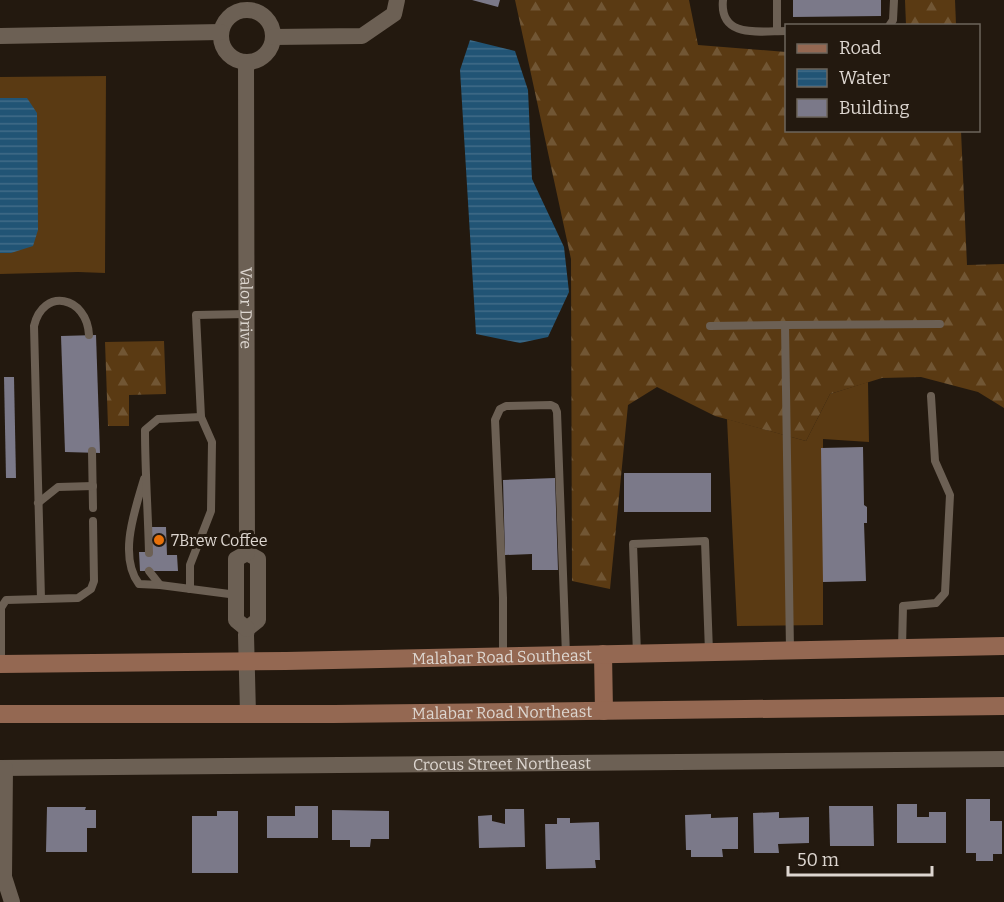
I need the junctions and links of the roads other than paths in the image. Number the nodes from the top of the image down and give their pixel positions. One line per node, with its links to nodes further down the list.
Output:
1 (397, 0): 9 (street)
2 (723, 0): 6 (lane)
3 (777, 0): 6 (lane)
4 (894, 0): 5 (lane)
5 (890, 24)
6 (782, 31)
7 (221, 32): 8 (street); 9 (street); 10 (street)
8 (0, 36)
9 (273, 37): 10 (street)
10 (246, 62): 11 (street, Valor Drive)
11 (246, 314): 17 (lane); 25 (street, Valor Drive)
12 (940, 324): 13 (lane)
13 (785, 325): 14 (lane); 35 (lane)
14 (710, 326)
15 (89, 335): 21 (lane)
16 (931, 396): 34 (lane)
17 (201, 417): 19 (lane); 28 (lane)
18 (92, 451): 20 (lane)
19 (145, 479): 24 (lane); 27 (lane)
20 (93, 486): 21 (lane); 22 (lane)
21 (38, 503): 30 (lane)
22 (93, 508)
23 (93, 521): 30 (lane)
24 (149, 553)
25 (247, 553): 29 (street, Valor Drive); 32 (street, Valor Drive)
26 (149, 571): 27 (lane)
27 (160, 585): 28 (lane)
28 (190, 589): 29 (lane)
29 (237, 595): 32 (street, Valor Drive)
30 (41, 599): 31 (lane)
31 (1, 607): 42 (lane)
32 (247, 629): 41 (street, Valor Drive)
33 (1004, 646): 34 (main road, Malabar Road Southeast)
34 (902, 648): 35 (main road, Malabar Road Southeast)
35 (790, 650): 36 (main road, Malabar Road Southeast)
36 (709, 652): 38 (main road, Malabar Road Southeast); 38 (lane)
37 (603, 654): 38 (main road, Malabar Road Southeast); 39 (main road, Malabar Road Southeast); 44 (main road)
38 (637, 654)
39 (566, 655): 40 (main road, Malabar Road Southeast); 40 (lane)
40 (503, 656): 41 (main road, Malabar Road Southeast)
41 (247, 661): 42 (main road, Malabar Road Southeast); 46 (street, Valor Drive)
42 (1, 664)
43 (1004, 706): 44 (main road, Malabar Road Northeast)
44 (604, 711): 46 (main road, Malabar Road Northeast)
45 (0, 714): 46 (main road, Malabar Road Northeast)
46 (248, 714)
47 (1004, 759): 48 (street, Crocus Street Northeast)
48 (3, 768): 49 (street)
49 (12, 902)

